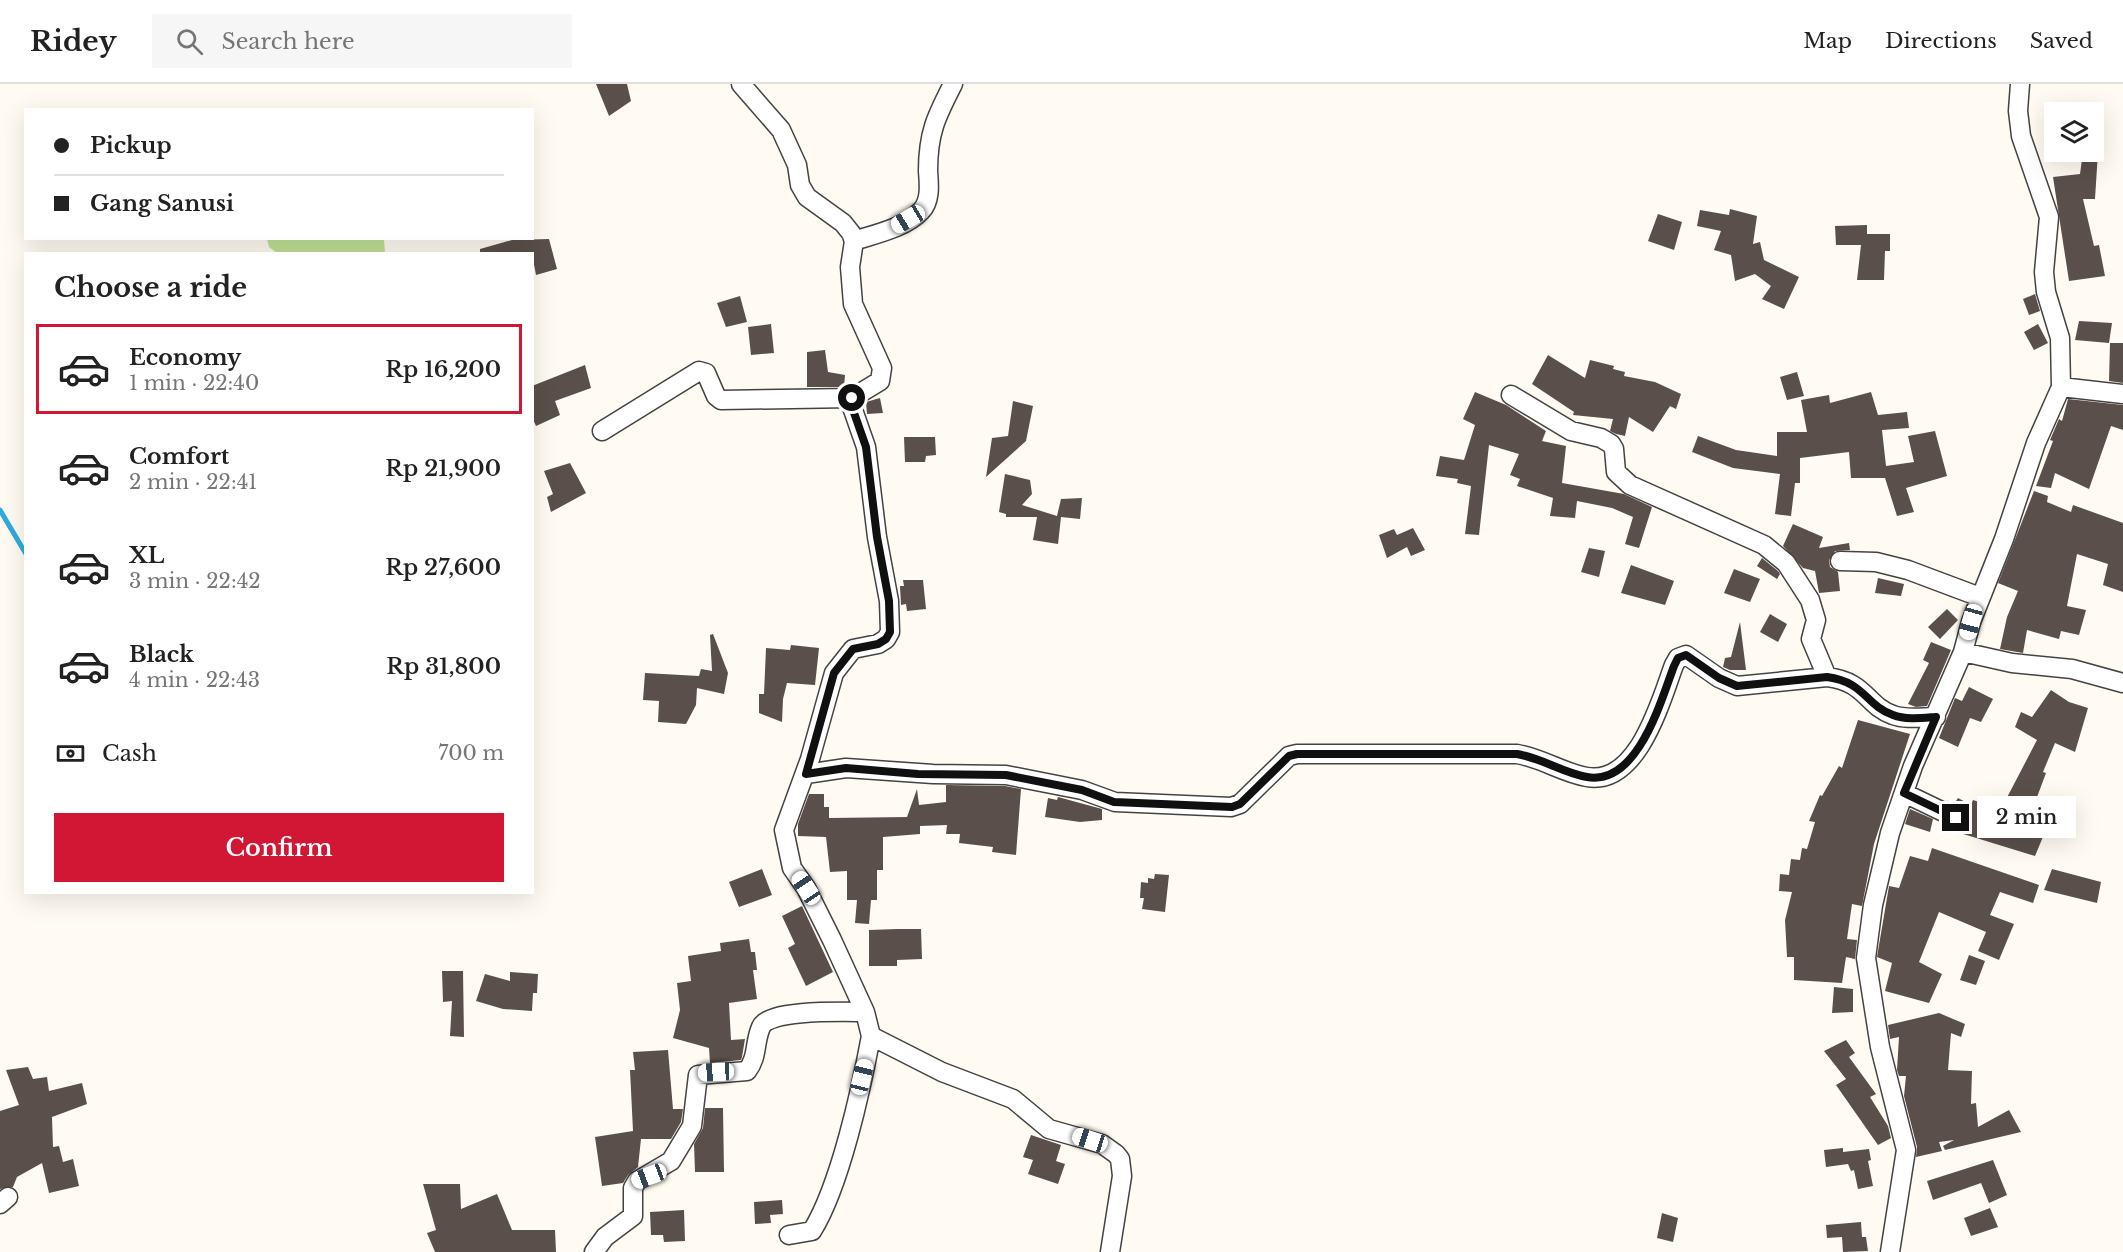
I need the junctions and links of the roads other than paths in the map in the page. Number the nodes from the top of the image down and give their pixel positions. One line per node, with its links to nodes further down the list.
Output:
1 (741, 84): 4 (street)
2 (953, 84): 4 (street)
3 (2020, 84): 5 (street)
4 (854, 241): 8 (street)
5 (2061, 387): 6 (street); 11 (street)
6 (2123, 394)
7 (1510, 395): 13 (street)
8 (852, 398): 9 (street); 16 (street)
9 (602, 431)
10 (1840, 561): 11 (street)
11 (1980, 597): 12 (street)
12 (1963, 652): 14 (street); 15 (street)
13 (1827, 677): 15 (street); 16 (street)
14 (2123, 683)
15 (1936, 717): 17 (street)
16 (806, 774): 19 (street)
17 (1904, 793): 18 (street); 24 (street)
18 (1956, 818)
19 (865, 1012): 20 (street); 22 (street)
20 (871, 1036): 21 (street); 23 (street)
21 (789, 1235)
22 (594, 1252)
23 (1110, 1252)
24 (1890, 1252)

